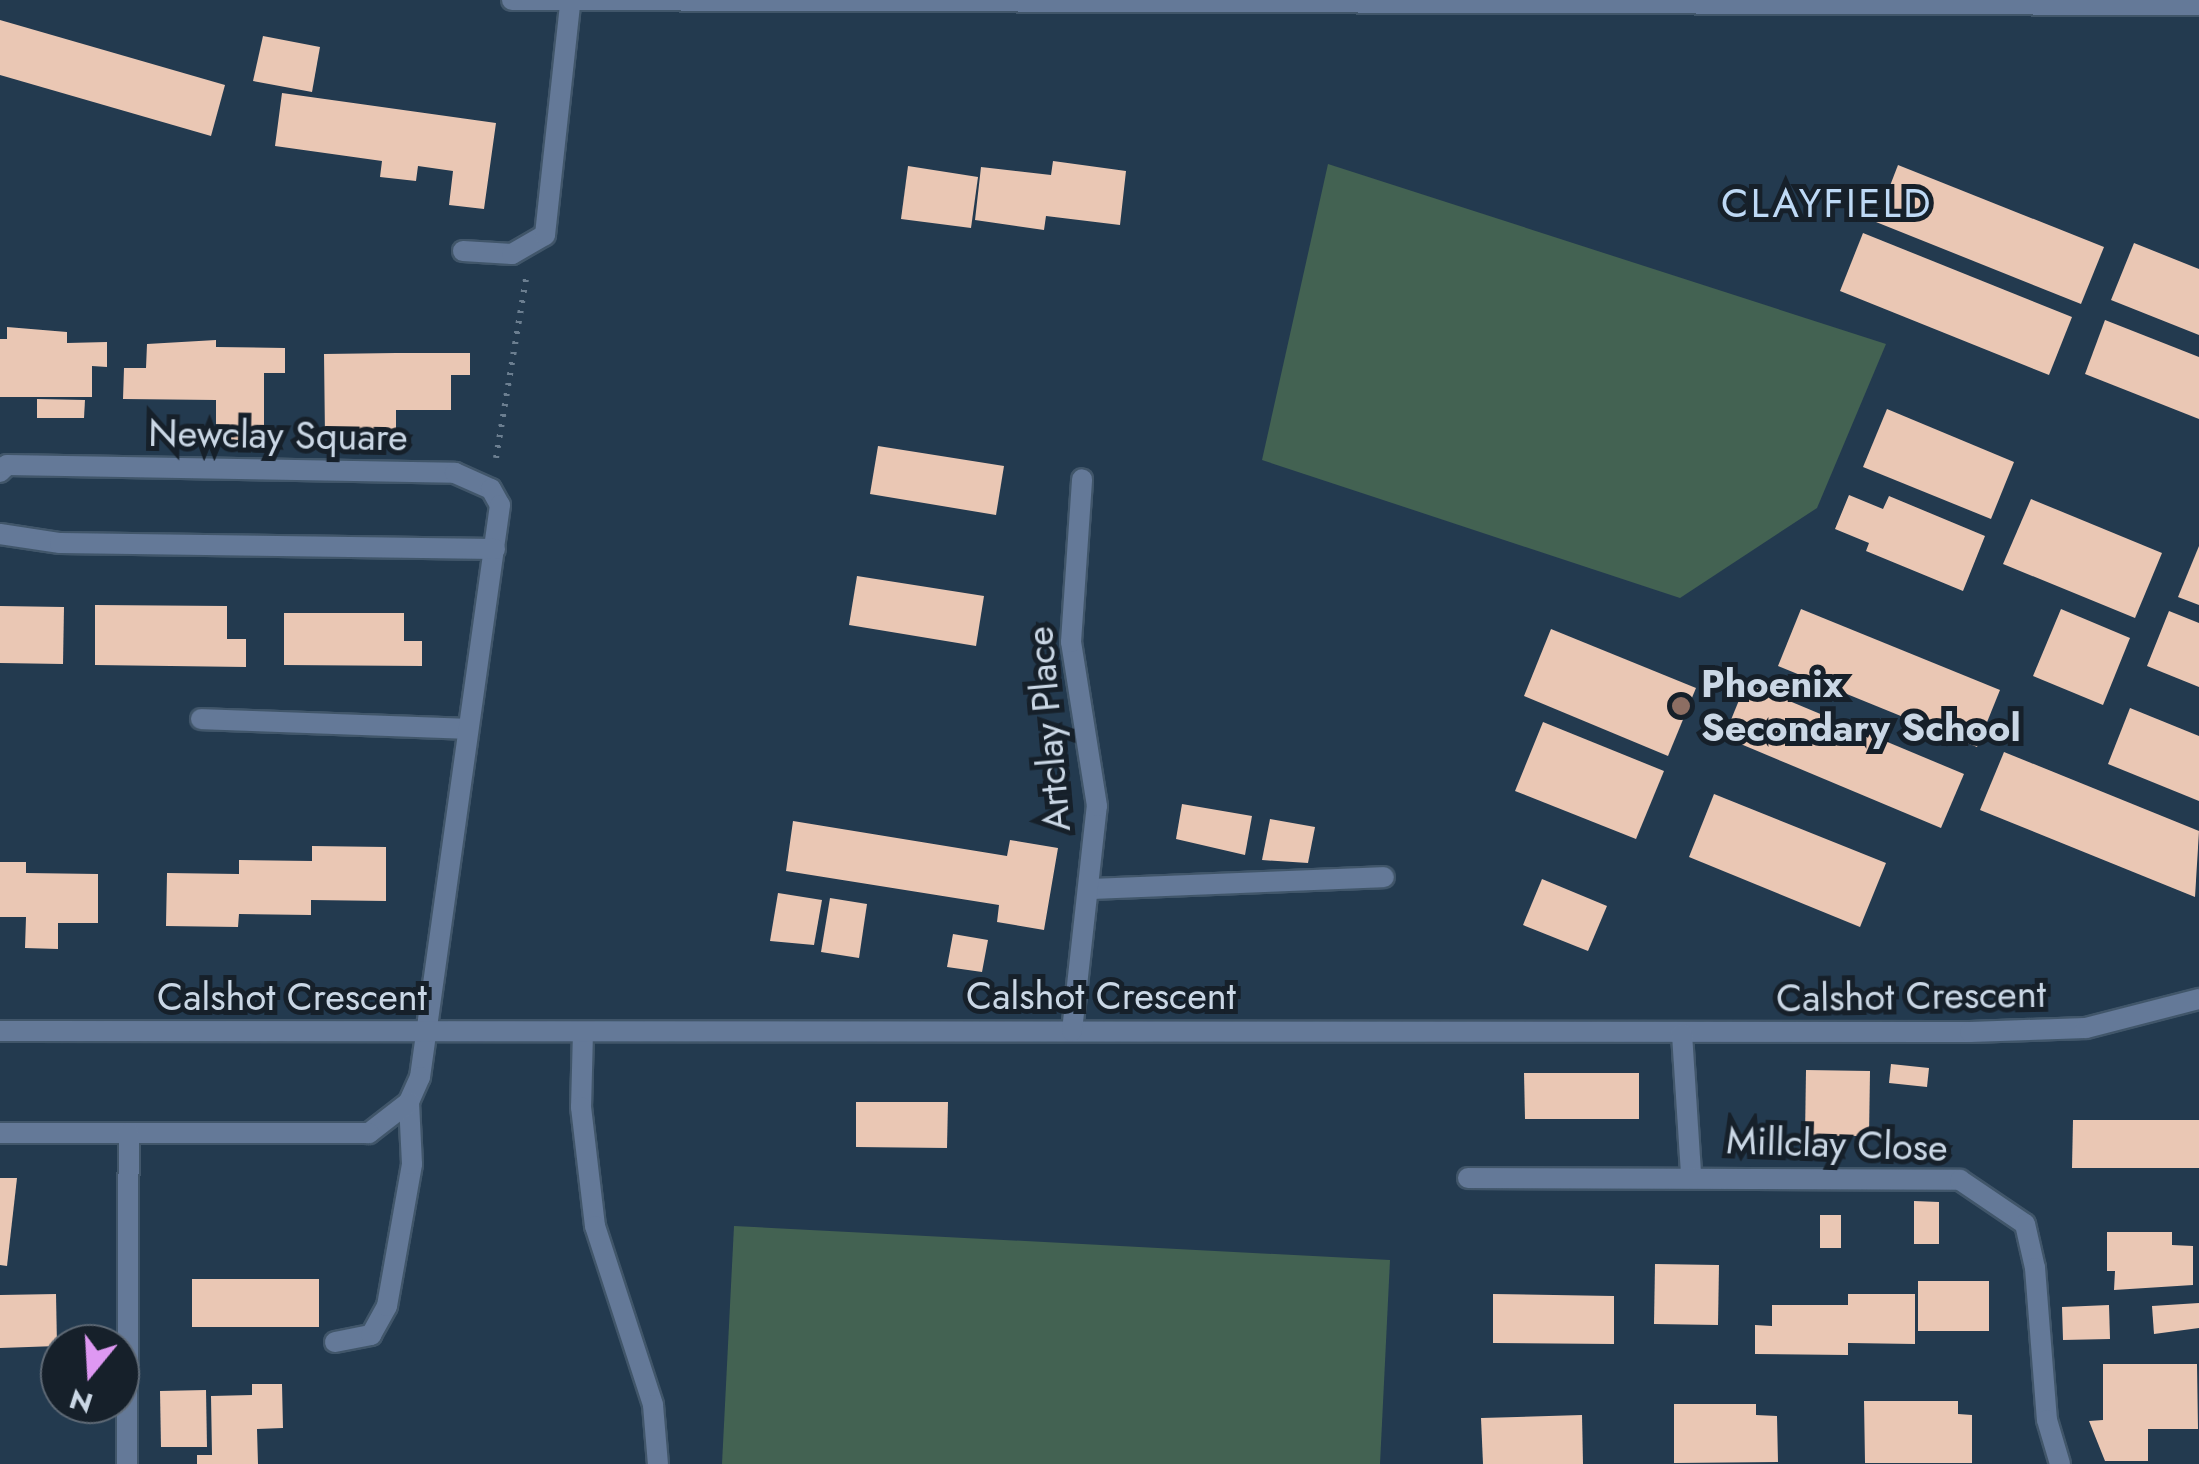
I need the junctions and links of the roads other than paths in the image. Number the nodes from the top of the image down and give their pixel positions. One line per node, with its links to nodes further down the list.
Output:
1 (512, 0): 4 (street)
2 (836, 3): 3 (street); 4 (street)
3 (1769, 3): 5 (street)
4 (570, 4): 6 (street)
5 (2199, 6)
6 (463, 250)
7 (0, 472): 10 (street, Newclay Square)
8 (1082, 479): 14 (street, Artclay Place)
9 (0, 534): 10 (street)
10 (494, 548): 12 (street)
11 (200, 719): 12 (street)
12 (468, 728): 19 (street)
13 (1384, 876): 14 (street)
14 (1089, 889): 17 (street, Artclay Place)
15 (2199, 999): 20 (street, Calshot Crescent)
16 (0, 1031): 19 (street, Calshot Crescent)
17 (1072, 1031): 18 (street, Calshot Crescent); 20 (street, Calshot Crescent)
18 (583, 1032): 19 (street, Calshot Crescent); 28 (street)
19 (424, 1033): 21 (street)
20 (1682, 1034): 24 (street, Millclay Close)
21 (409, 1102): 23 (street); 26 (street)
22 (0, 1133): 23 (street)
23 (129, 1133): 27 (street)
24 (1691, 1175): 25 (street, Millclay Close); 29 (street, Millclay Close)
25 (1468, 1178)
26 (335, 1342)
27 (127, 1464)
28 (658, 1464)
29 (2060, 1464)

